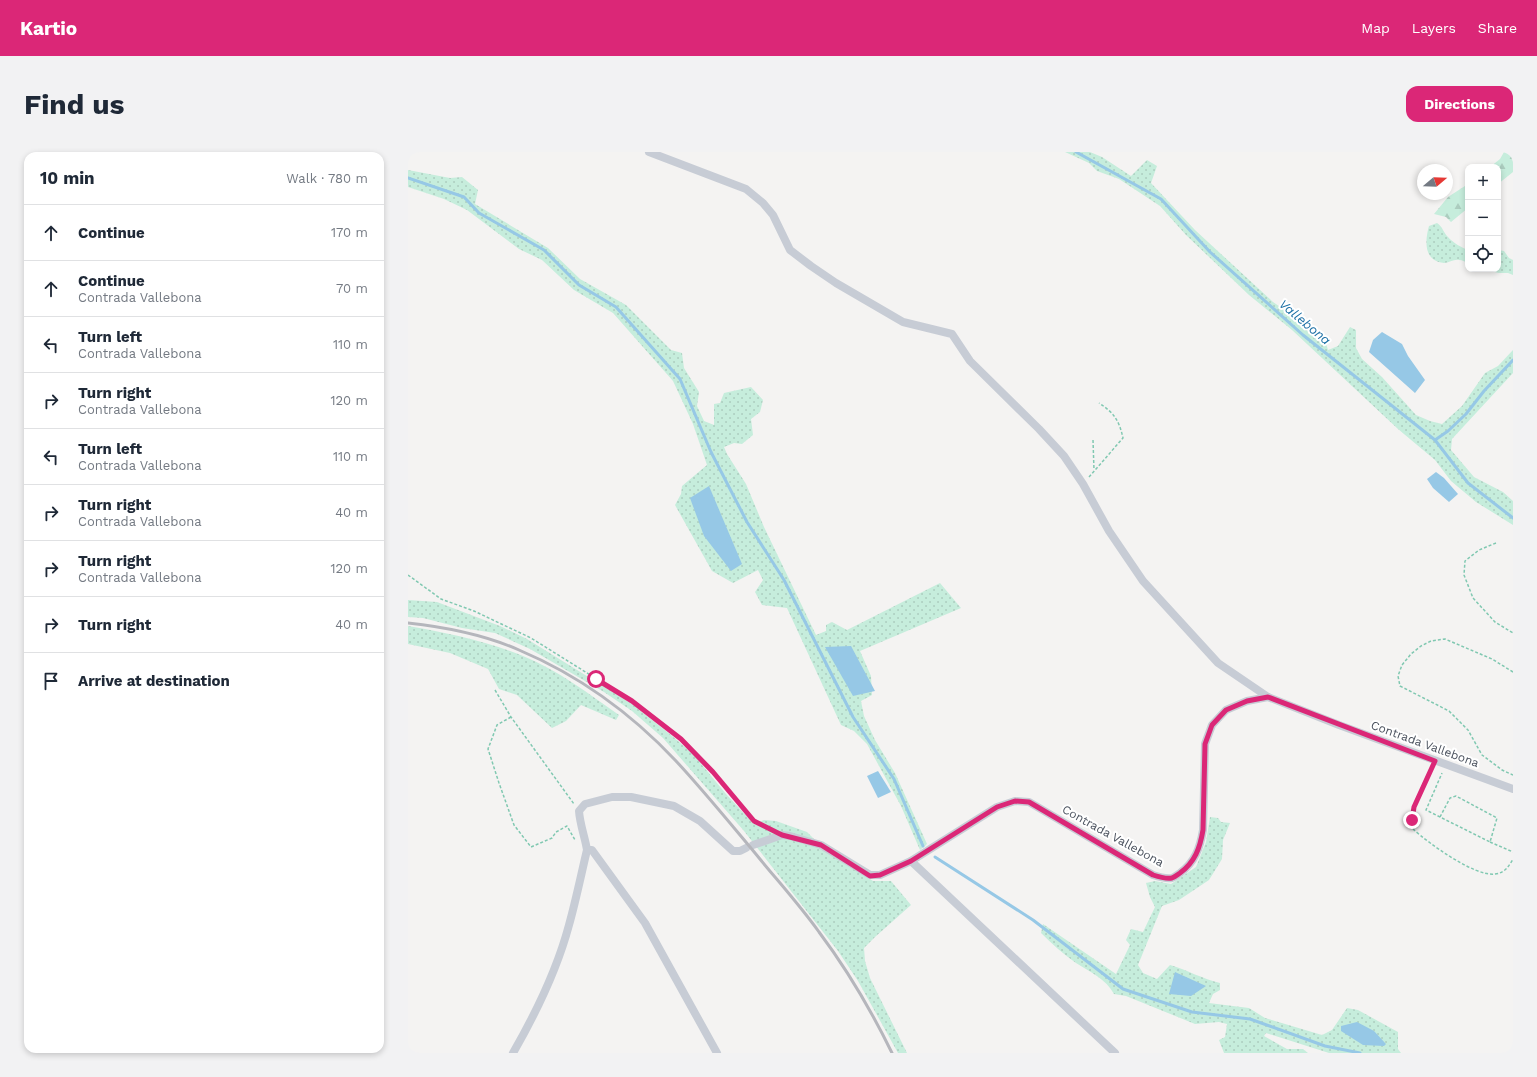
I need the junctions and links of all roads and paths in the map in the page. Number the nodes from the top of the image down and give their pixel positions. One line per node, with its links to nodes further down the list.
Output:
1 (649, 152): 5 (street)
2 (1099, 403): 4 (path)
3 (1093, 440): 4 (path)
4 (1094, 470): 5 (path)
5 (1083, 484): 11 (street)
6 (1496, 544): 8 (path)
7 (408, 575): 19 (path)
8 (1513, 633)
9 (1513, 672): 15 (path)
10 (495, 690): 12 (path)
11 (1268, 697): 13 (street, Contrada Vallebona); 24 (street, Contrada Vallebona)
12 (511, 717): 17 (path); 21 (path)
13 (1435, 761): 14 (street, Contrada Vallebona); 23 (path)
14 (1446, 765): 16 (street, Contrada Vallebona); 18 (path)
15 (1513, 775)
16 (1513, 789)
17 (579, 811): 19 (street); 21 (street)
18 (1440, 817): 20 (path); 20 (path)
19 (782, 835): 24 (street, Contrada Vallebona)
20 (1490, 842): 22 (path)
21 (587, 850): 25 (street); 26 (street)
22 (1513, 852)
23 (1513, 859)
24 (911, 861): 27 (street)
25 (513, 1053)
26 (717, 1053)
27 (1115, 1053)

